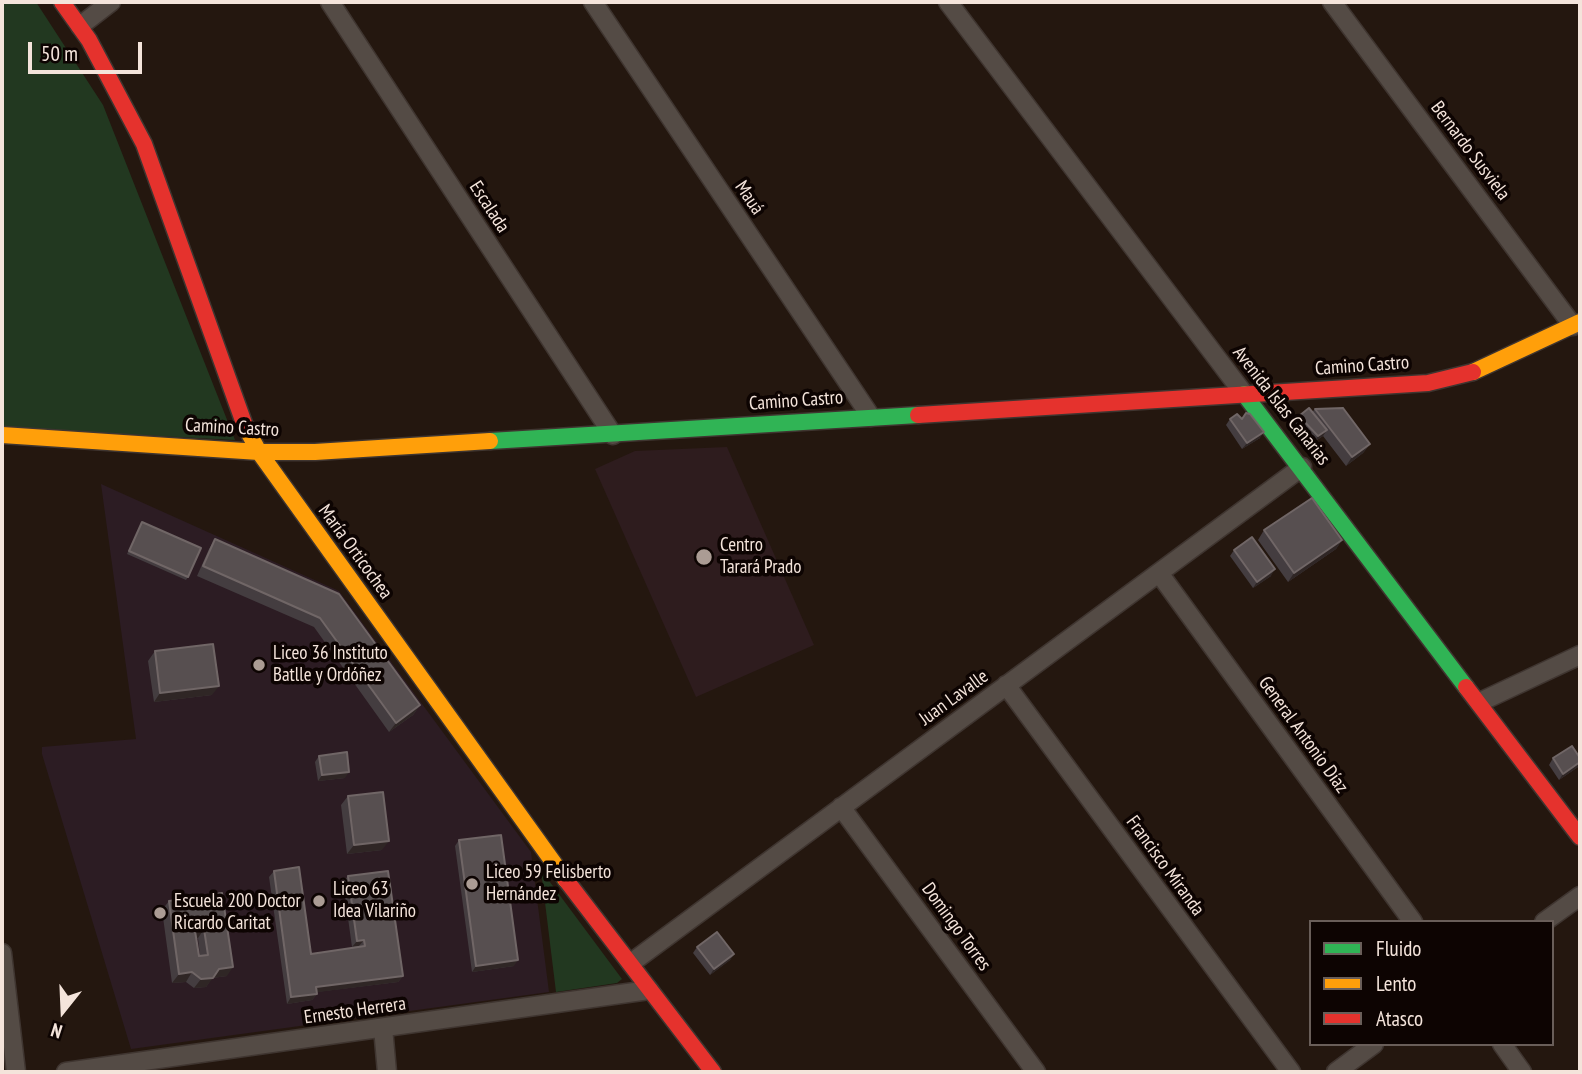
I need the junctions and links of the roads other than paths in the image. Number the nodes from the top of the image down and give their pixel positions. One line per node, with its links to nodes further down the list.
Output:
1 (62, 2): 7 (street, María Orticochea)
2 (111, 2): 7 (street)
3 (330, 2): 12 (street, Escalada)
4 (593, 2): 10 (street, Mauá)
5 (948, 2): 9 (street, Avenida Islas Canarias)
6 (1332, 2): 8 (street, Bernardo Susviela)
7 (80, 26): 13 (street, María Orticochea)
8 (1577, 324): 9 (street, Camino Castro)
9 (1244, 394): 10 (street, Camino Castro); 14 (street, Avenida Islas Canarias)
10 (871, 417): 12 (street, Camino Castro)
11 (2, 435): 13 (street, Camino Castro)
12 (613, 435): 13 (street, Camino Castro)
13 (259, 452): 25 (street, María Orticochea)
14 (1302, 467): 15 (street, Juan Lavalle); 18 (street, Avenida Islas Canarias)
15 (1159, 573): 17 (street, Juan Lavalle); 22 (street, General Antonio Díaz)
16 (1580, 655): 18 (street)
17 (1006, 685): 19 (street, Juan Lavalle); 35 (street, Francisco Miranda)
18 (1480, 702): 20 (street, Avenida Islas Canarias)
19 (841, 807): 25 (street, Juan Lavalle); 34 (street, Domingo Torres)
20 (1580, 836)
21 (1580, 896): 23 (street)
22 (1412, 920)
23 (1547, 920)
24 (2, 953): 30 (street)
25 (631, 963): 26 (street, María Orticochea)
26 (649, 990): 27 (street, Ernesto Herrera); 33 (street, María Orticochea)
27 (383, 1028): 31 (street, Ernesto Herrera); 32 (street)
28 (1371, 1046): 36 (street)
29 (1503, 1046): 37 (street)
30 (16, 1072)
31 (66, 1072)
32 (387, 1072)
33 (713, 1072)
34 (1036, 1072)
35 (1291, 1072)
36 (1336, 1072)
37 (1522, 1072)

